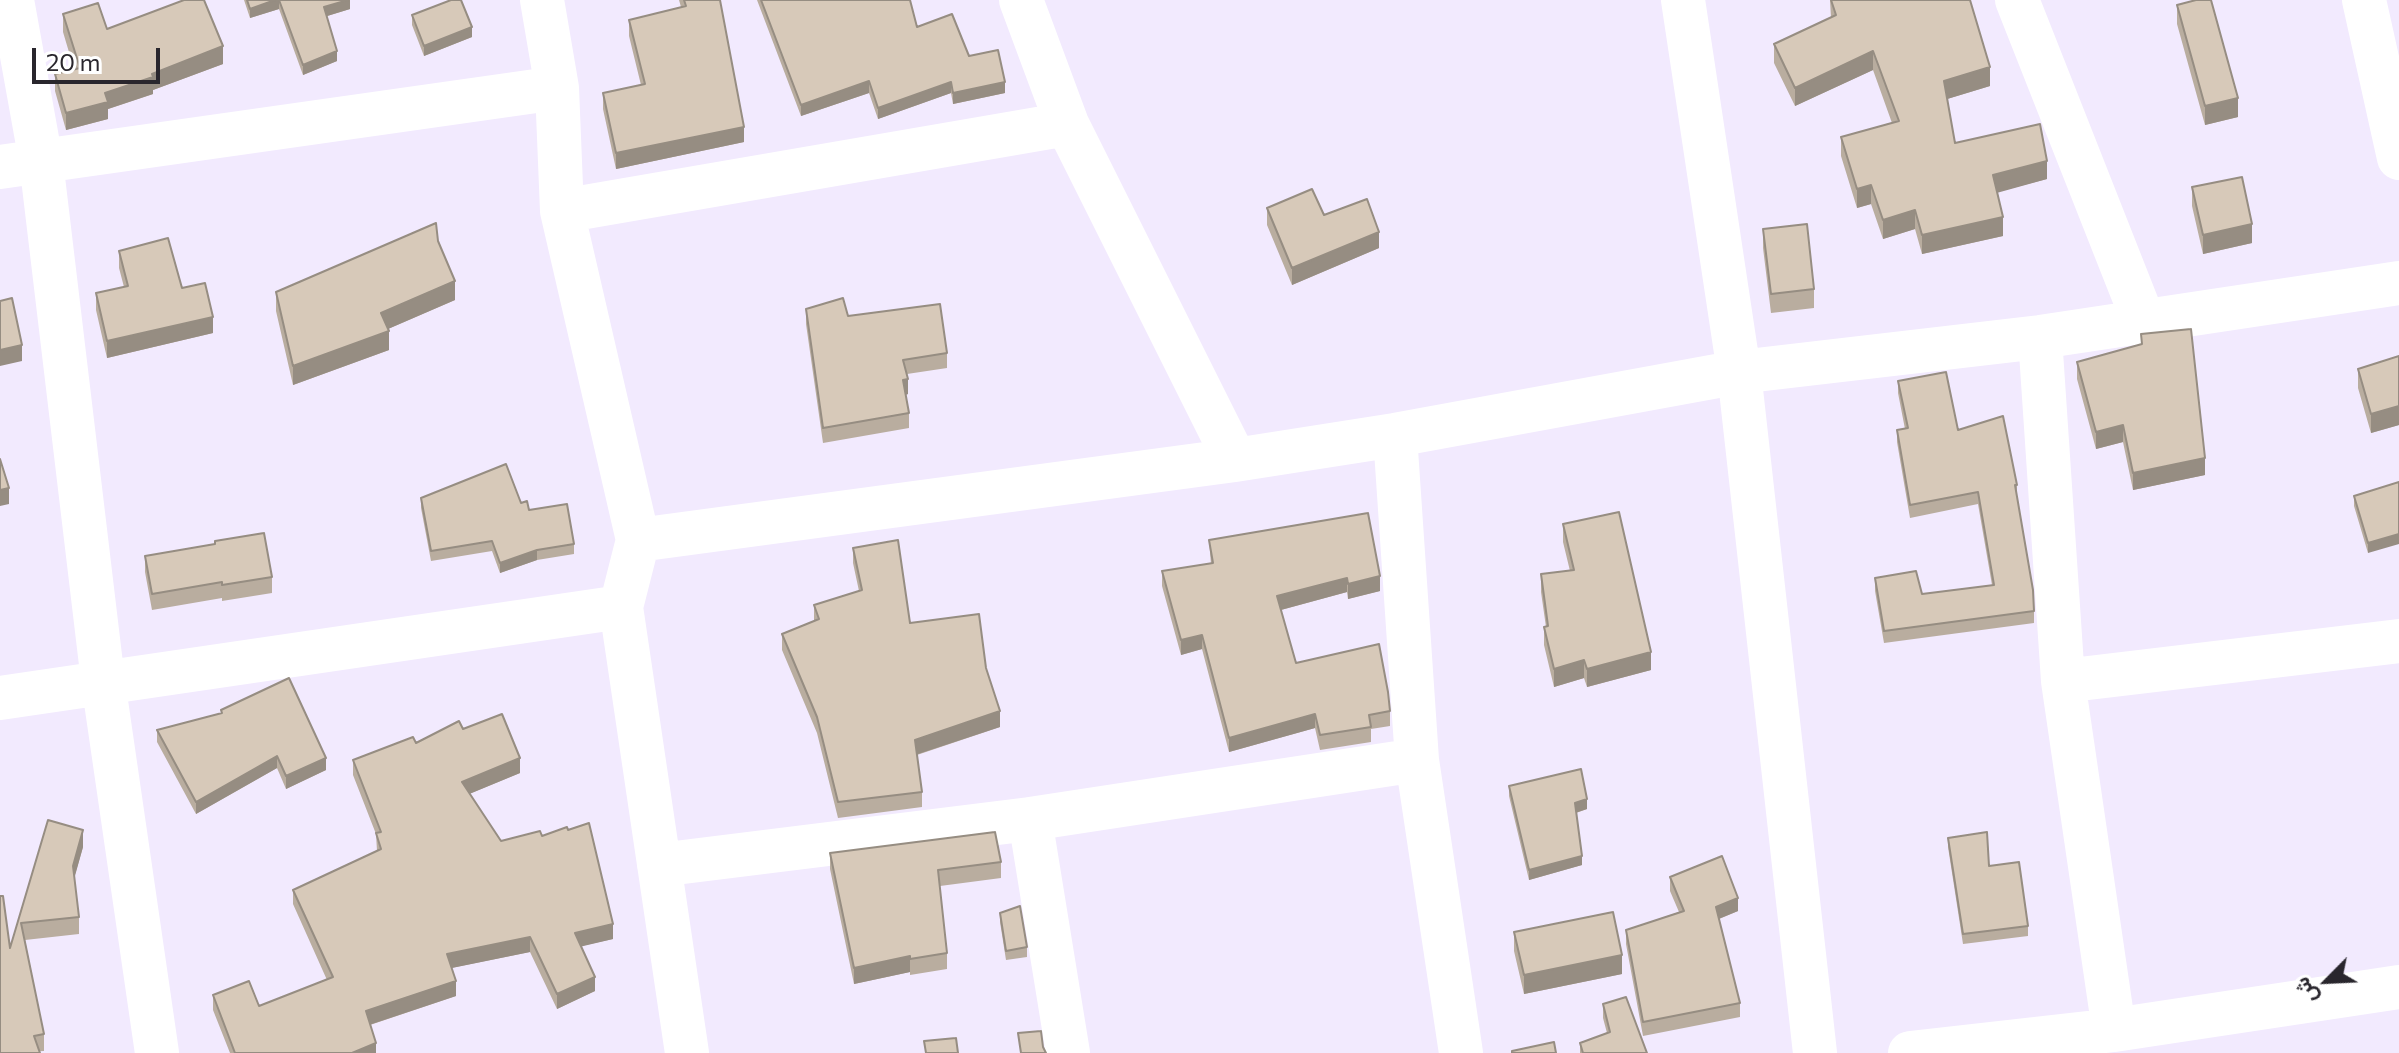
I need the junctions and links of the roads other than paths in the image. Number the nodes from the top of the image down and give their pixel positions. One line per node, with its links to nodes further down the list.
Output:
1 (12, 0): 10 (street)
2 (542, 0): 7 (street)
3 (1021, 0): 8 (street)
4 (1683, 0): 15 (street)
5 (2017, 0): 13 (street)
6 (2364, 0): 9 (street)
7 (557, 88): 10 (street); 11 (street)
8 (1067, 124): 11 (street); 17 (street)
9 (2399, 158)
10 (20, 164): 21 (street)
11 (562, 211): 18 (street)
12 (2399, 283): 13 (street)
13 (2144, 322): 14 (street)
14 (2040, 337): 15 (street); 22 (street)
15 (1739, 372): 16 (street); 33 (street)
16 (1395, 435): 17 (street); 24 (street)
17 (1235, 460): 18 (street)
18 (638, 540): 19 (street)
19 (621, 607): 21 (street); 26 (street)
20 (2399, 641): 22 (street)
21 (103, 681): 23 (street); 29 (street)
22 (2063, 681): 28 (street)
23 (0, 698)
24 (1417, 760): 25 (street); 32 (street)
25 (1030, 819): 26 (street); 31 (street)
26 (659, 865): 30 (street)
27 (2399, 987): 28 (street)
28 (2114, 1030): 34 (street)
29 (157, 1053)
30 (687, 1053)
31 (1068, 1053)
32 (1461, 1053)
33 (1815, 1053)
34 (1910, 1053)

